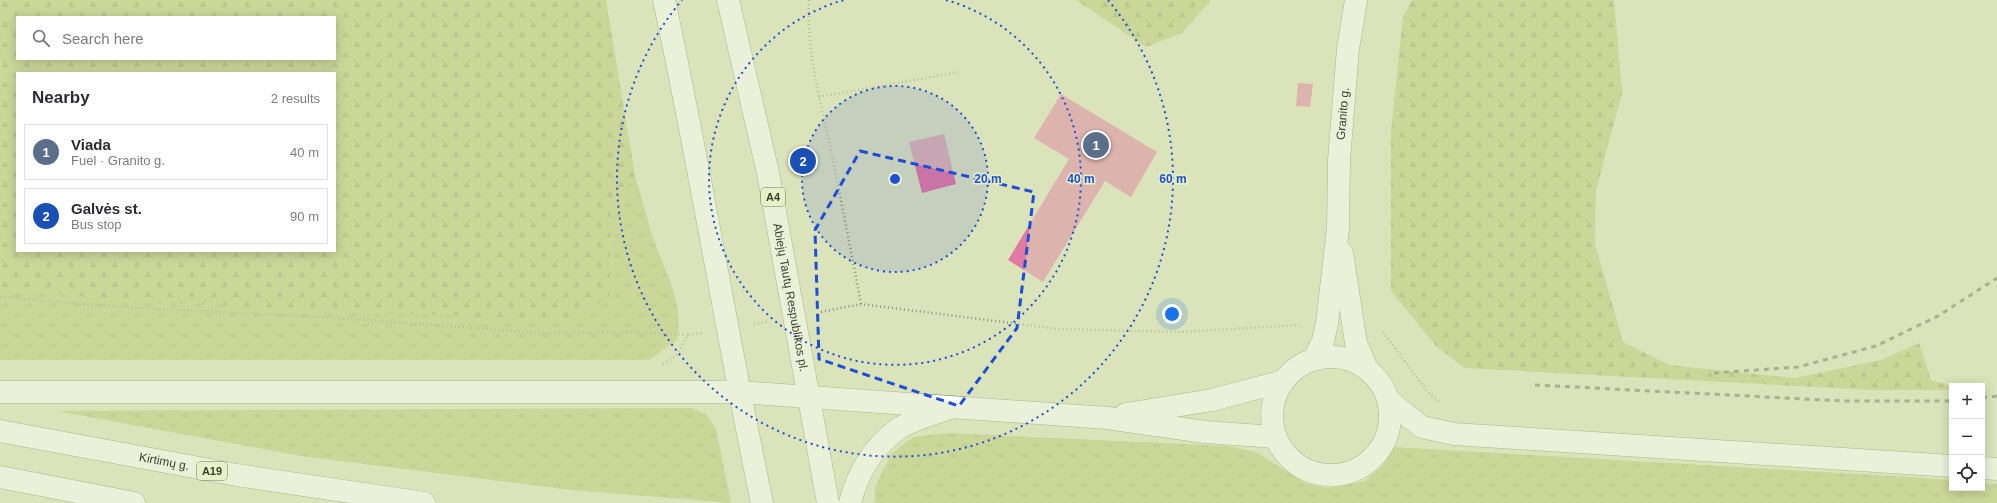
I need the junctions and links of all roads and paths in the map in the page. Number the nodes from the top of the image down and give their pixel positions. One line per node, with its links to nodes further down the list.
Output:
1 (664, 0): 13 (main road)
2 (728, 0): 10 (main road, Abiejų Tautų Respublikos pl. / A4)
3 (809, 0): 6 (path)
4 (1356, 0): 7 (main road, Granito g.)
5 (959, 72): 6 (path)
6 (819, 97): 9 (path)
7 (1338, 228): 11 (main road, Granito g.); 12 (main road, Granito g.)
8 (0, 297): 14 (path)
9 (861, 304): 10 (path); 11 (path)
10 (795, 317): 13 (path); 21 (main road, Abiejų Tautų Respublikos pl. / A4)
11 (1327, 323): 15 (main road, Granito g.)
12 (1354, 323): 17 (main road, Granito g.); 23 (path)
13 (728, 329): 14 (path); 20 (main road)
14 (688, 335): 16 (path)
15 (1312, 360): 17 (main road); 18 (main road)
16 (659, 366)
17 (1367, 369): 22 (main road)
18 (1284, 381): 25 (main road); 27 (main road)
19 (0, 392): 20 (main road)
20 (739, 392): 21 (main road); 34 (main road)
21 (809, 396): 24 (main road); 35 (main road, Abiejų Tautų Respublikos pl. / A4)
22 (1389, 401): 27 (main road); 28 (main road)
23 (1440, 403)
24 (956, 406): 25 (main road); 36 (main road)
25 (1107, 418): 27 (main road)
26 (0, 431): 33 (main road, Kirtimų g. / A19)
27 (1276, 437)
28 (1949, 466)
29 (1985, 468): 30 (main road)
30 (1997, 469)
31 (0, 477): 32 (main road)
32 (134, 503)
33 (424, 503)
34 (762, 503)
35 (828, 503)
36 (850, 503)

